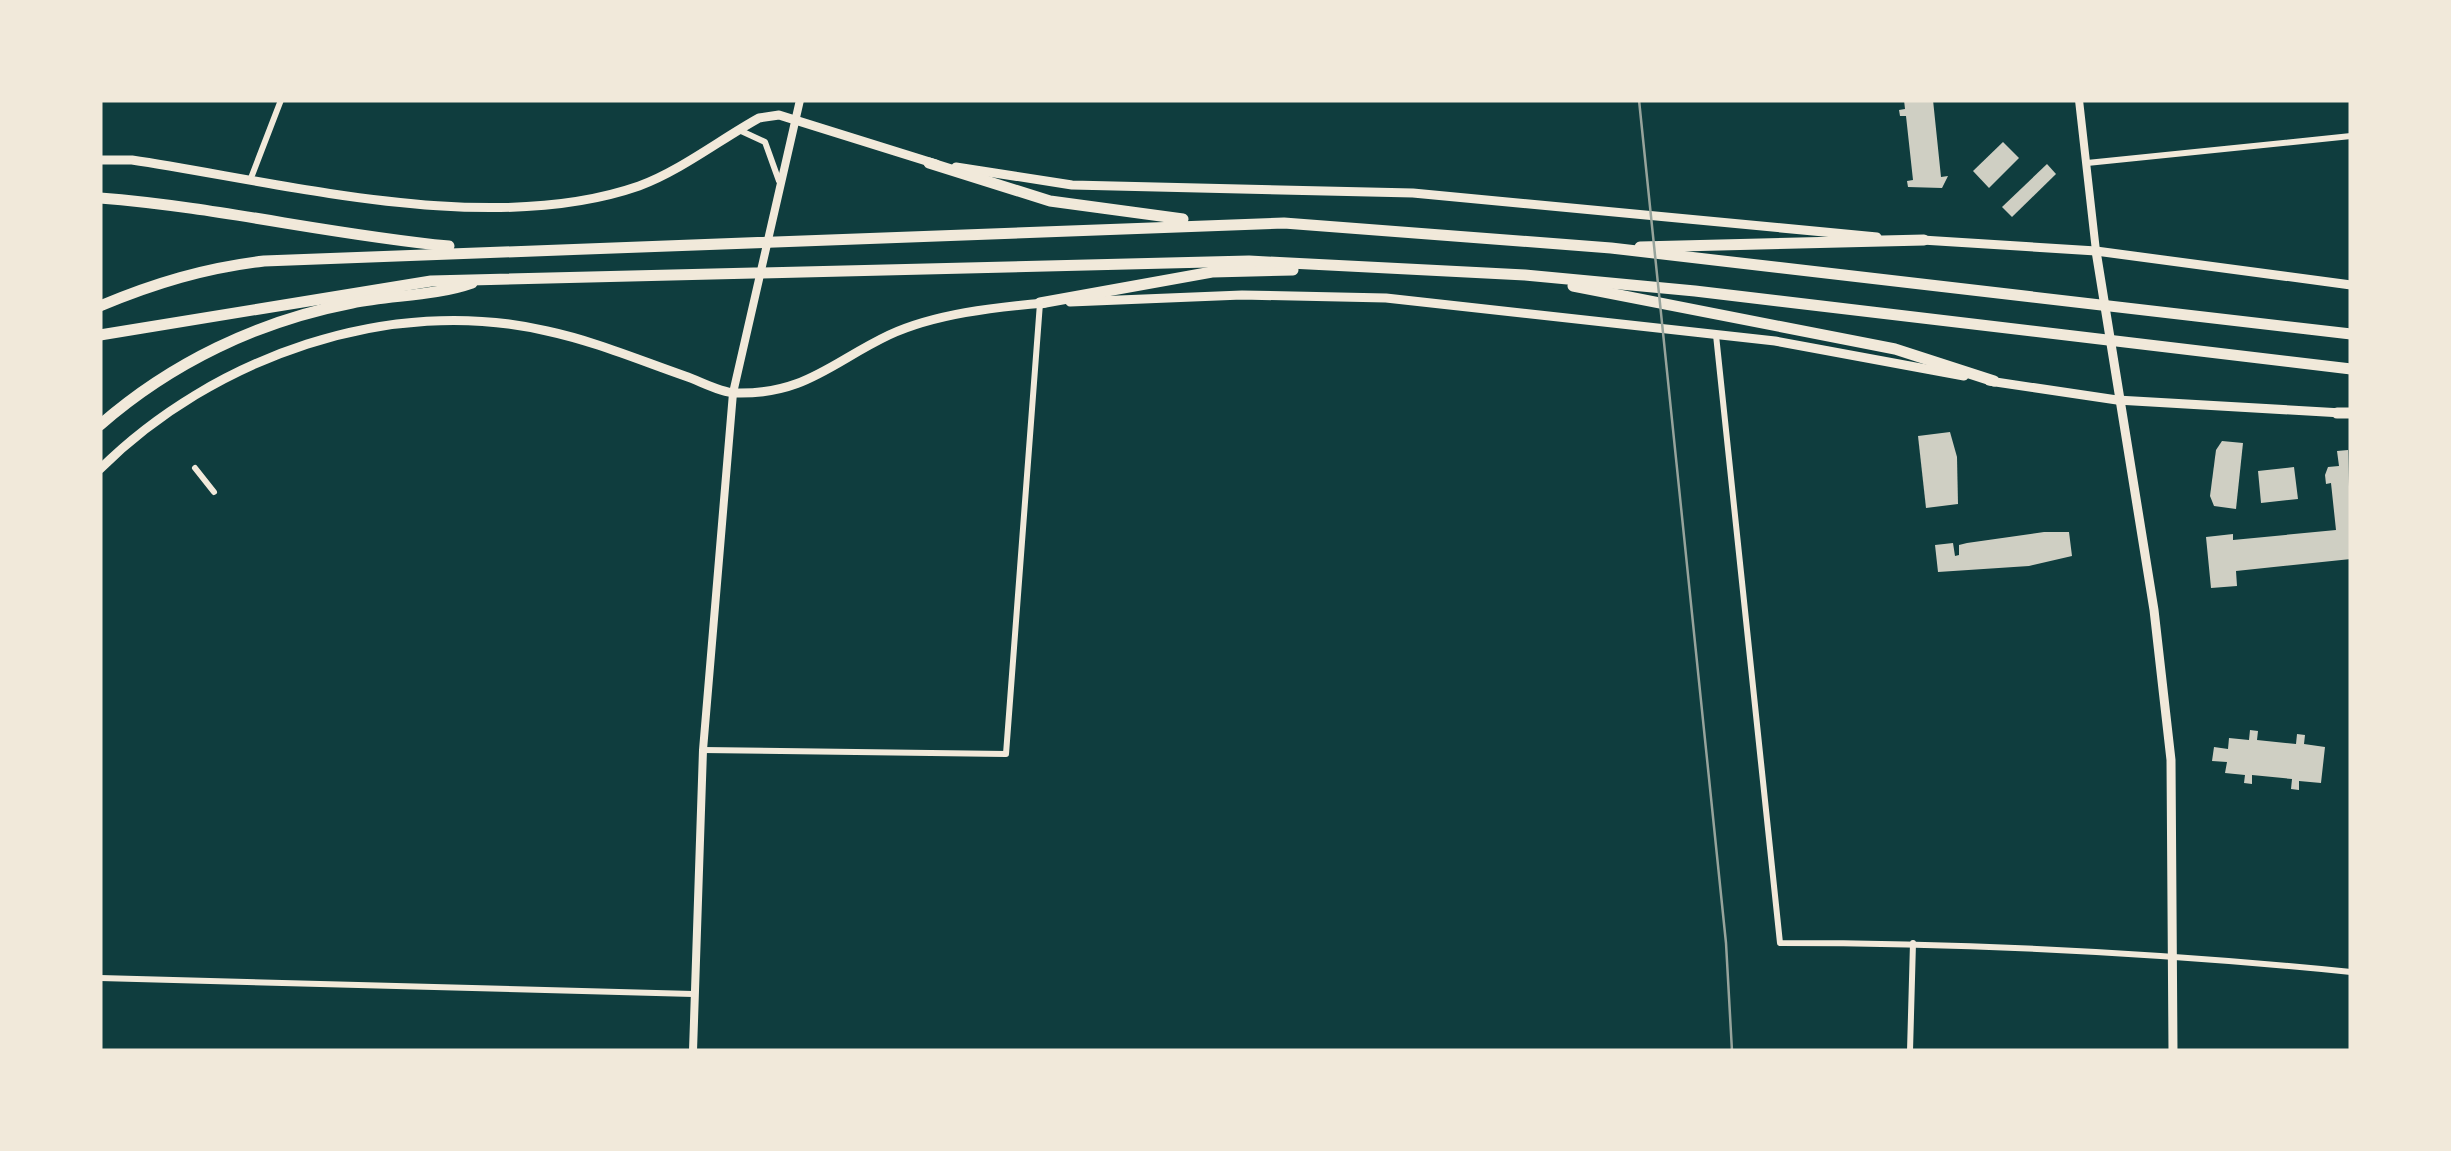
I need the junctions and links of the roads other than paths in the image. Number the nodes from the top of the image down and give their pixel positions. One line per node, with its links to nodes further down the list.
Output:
1 (281, 100): 10 (street)
2 (800, 100): 4 (street)
3 (2079, 100): 9 (street)
4 (794, 120): 5 (main road); 8 (main road); 11 (street)
5 (737, 130): 10 (main road); 11 (street)
6 (2351, 136): 9 (street)
7 (100, 160): 10 (main road)
8 (929, 163): 13 (highway); 14 (main road)
9 (2087, 163): 17 (street)
10 (252, 178)
11 (779, 182): 29 (street)
12 (100, 198): 16 (highway)
13 (1217, 223): 15 (highway); 16 (highway)
14 (1924, 240): 15 (highway); 17 (main road)
15 (1611, 248): 25 (highway)
16 (488, 250): 23 (highway)
17 (2096, 250): 20 (main road); 30 (main road)
18 (1388, 267): 19 (highway); 21 (highway); 22 (highway)
19 (487, 277): 26 (highway); 33 (highway)
20 (2351, 285)
21 (1616, 289): 27 (highway); 28 (highway)
22 (1040, 303): 24 (main road); 29 (main road); 37 (street)
23 (100, 306)
24 (1716, 334): 28 (main road); 38 (street)
25 (2351, 334)
26 (100, 335)
27 (2351, 369)
28 (1994, 382): 30 (main road)
29 (733, 393): 35 (main road); 37 (street)
30 (2117, 400): 31 (main road); 39 (main road)
31 (2337, 413): 32 (highway)
32 (2351, 413)
33 (100, 425)
34 (195, 468): 36 (street)
35 (100, 469)
36 (214, 492)
37 (702, 750): 42 (street)
38 (1912, 943): 39 (street); 44 (street)
39 (2176, 954): 40 (street); 45 (main road)
40 (2351, 972)
41 (100, 978): 42 (street)
42 (692, 994): 43 (street)
43 (693, 1051)
44 (1910, 1051)
45 (2173, 1051)

